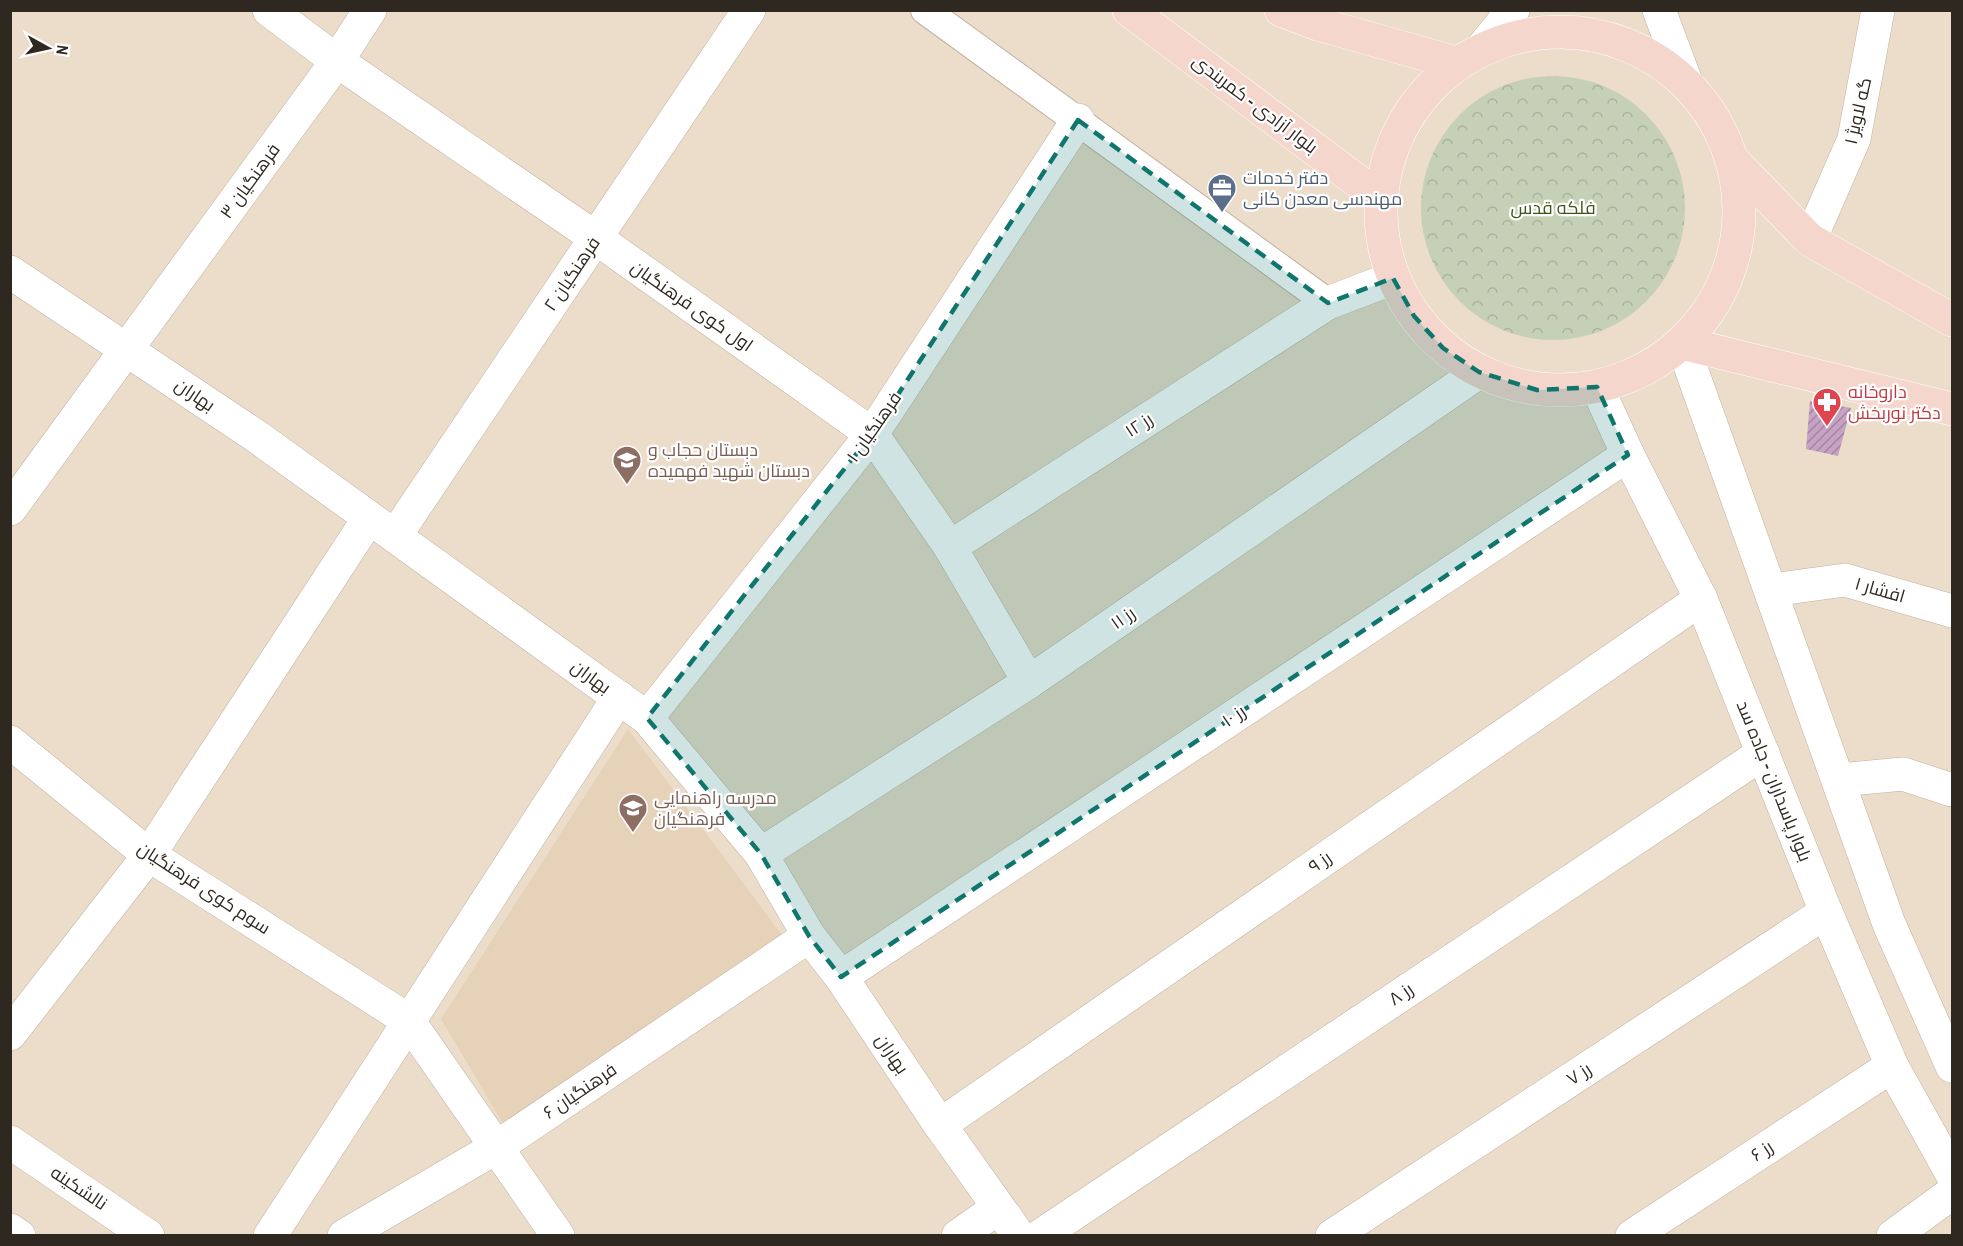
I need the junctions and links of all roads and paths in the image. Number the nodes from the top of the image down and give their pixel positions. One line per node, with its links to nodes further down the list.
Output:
1 (269, 10): 11 (street, اول کوی فرهنگیان)
2 (370, 10): 11 (street, فرهنگیان ۳)
3 (749, 10): 17 (street, فرهنگیان ۲)
4 (925, 10): 14 (street)
5 (1281, 10): 12 (main road)
6 (1513, 10): 10 (street)
7 (1659, 10): 13 (street)
8 (1878, 10): 18 (street, گه لاویژ ۱)
9 (1134, 12): 16 (main road, بلوار آزادی - کمربندی)
10 (1483, 47): 12 (main road); 13 (main road)
11 (337, 61): 17 (street, اول کوی فرهنگیان); 24 (street, فرهنگیان ۳)
12 (1456, 63): 16 (main road)
13 (1686, 82): 15 (main road)
14 (1077, 120): 21 (street); 28 (street, فرهنگیان ۱)
15 (1734, 162): 18 (main road); 23 (main road)
16 (1380, 198): 20 (main road)
17 (596, 238): 28 (street, اول کوی فرهنگیان); 31 (street, فرهنگیان ۲)
18 (1810, 240): 22 (main road)
19 (10, 272): 24 (street, بهاران)
20 (1393, 278): 21 (street, رز ۱۲); 25 (main road)
21 (1328, 303): 32 (street, رز ۱۲)
22 (1953, 320)
23 (1682, 343): 26 (main road); 27 (main road); 33 (street)
24 (128, 350): 30 (street, فرهنگیان ۳); 31 (street, بهاران)
25 (1479, 372): 26 (main road); 36 (street, رز ۱۱)
26 (1597, 387): 29 (street, بلوار پاسداران - جاده سد)
27 (1953, 410)
28 (872, 434): 32 (street, اول کوی فرهنگیان); 38 (street, فرهنگیان ۱)
29 (1628, 455): 34 (street, بلوار پاسداران - جاده سد); 47 (street, رز ۱۰)
30 (10, 509)
31 (382, 527): 37 (street, بهاران); 44 (street, فرهنگیان ۲)
32 (950, 548): 36 (street, اول کوی فرهنگیان)
33 (1771, 590): 35 (street, افشار ۱); 41 (street)
34 (1701, 599): 40 (street, بلوار پاسداران - جاده سد); 52 (street, رز ۹)
35 (1953, 611)
36 (1029, 682): 43 (street, رز ۱۱)
37 (619, 697): 38 (street, بهاران); 48 (street)
38 (647, 718): 43 (street, بهاران)
39 (10, 742): 44 (street, سوم کوی فرهنگیان)
40 (1763, 753): 45 (street, بلوار پاسداران - جاده سد); 66 (street, رز ۸)
41 (1839, 780): 42 (street); 51 (street)
42 (1953, 790)
43 (760, 854): 46 (street, بهاران)
44 (149, 855): 48 (street, سوم کوی فرهنگیان); 49 (street, فرهنگیان ۲)
45 (1826, 912): 50 (street, بلوار پاسداران - جاده سد); 67 (street, رز ۷)
46 (808, 936): 47 (street, بهاران); 54 (street, فرهنگیان ۶)
47 (841, 977): 52 (street, بهاران)
48 (408, 1020): 54 (street); 61 (street)
49 (10, 1034)
50 (1892, 1066): 55 (street, بلوار پاسداران - جاده سد); 68 (street, رز ۶)
51 (1953, 1066)
52 (940, 1125): 57 (street, بهاران)
53 (10, 1142): 60 (street, نالشکینه)
54 (497, 1147): 62 (street, فرهنگیان ۶); 63 (street)
55 (1953, 1174)
56 (1953, 1193): 69 (street)
57 (998, 1208): 64 (street); 65 (street, بهاران)
58 (10, 1230): 59 (street)
59 (18, 1236)
60 (148, 1236)
61 (270, 1236)
62 (344, 1236)
63 (558, 1236)
64 (958, 1236)
65 (1019, 1236)
66 (1040, 1236)
67 (1332, 1236)
68 (1632, 1236)
69 (1893, 1236)

